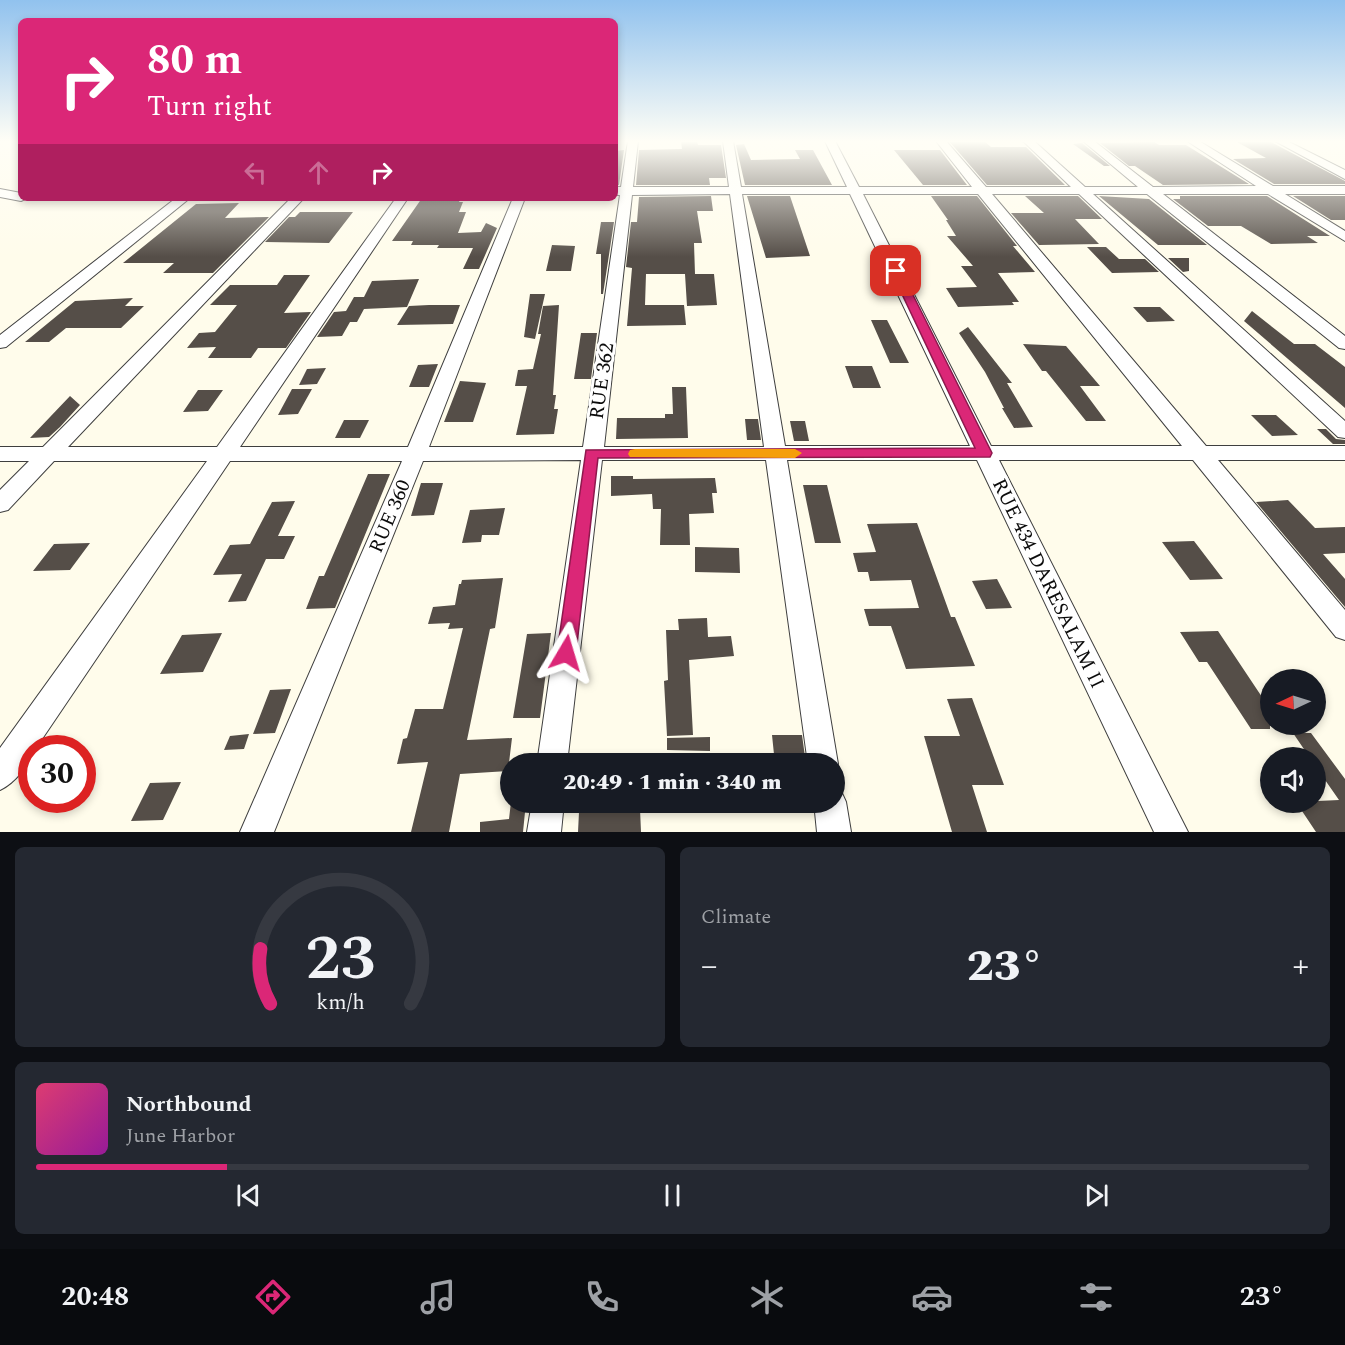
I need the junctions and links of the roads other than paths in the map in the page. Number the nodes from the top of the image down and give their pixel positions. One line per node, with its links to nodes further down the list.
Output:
1 (735, 180): 7 (street)
2 (851, 180): 8 (street, RUE 434 DARESALAM II)
3 (973, 180): 9 (street)
4 (1069, 180): 10 (street)
5 (1137, 180): 11 (street)
6 (1256, 180): 12 (street)
7 (737, 190): 8 (street); 14 (street); 33 (street)
8 (856, 190): 9 (street); 25 (street, RUE 434 DARESALAM II)
9 (982, 190): 10 (street); 26 (street)
10 (1080, 190): 11 (street); 24 (street)
11 (1150, 190): 12 (street); 23 (street)
12 (1273, 190): 13 (street); 21 (street)
13 (1345, 190)
14 (622, 191): 32 (street, RUE 362)
15 (0, 193): 16 (street)
16 (18, 196)
17 (180, 201): 22 (street)
18 (295, 201): 29 (street)
19 (400, 201): 30 (street)
20 (518, 201): 31 (street, RUE 360)
21 (1345, 237)
22 (0, 343)
23 (1345, 344)
24 (1345, 432)
25 (985, 453): 26 (street); 33 (street); 44 (street, RUE 434 DARESALAM II)
26 (1199, 453): 27 (street); 35 (street)
27 (1345, 453)
28 (0, 454): 29 (street)
29 (49, 454): 30 (street); 34 (street)
30 (222, 454): 31 (street); 38 (street)
31 (415, 454): 32 (street); 41 (street, RUE 360)
32 (591, 454): 33 (street); 36 (street, RUE 362)
33 (775, 454): 37 (street)
34 (0, 504)
35 (1345, 629)
36 (553, 753)
37 (822, 753)
38 (0, 774)
39 (547, 813): 42 (street)
40 (831, 813): 43 (street)
41 (257, 832)
42 (544, 832)
43 (834, 832)
44 (1170, 832)

